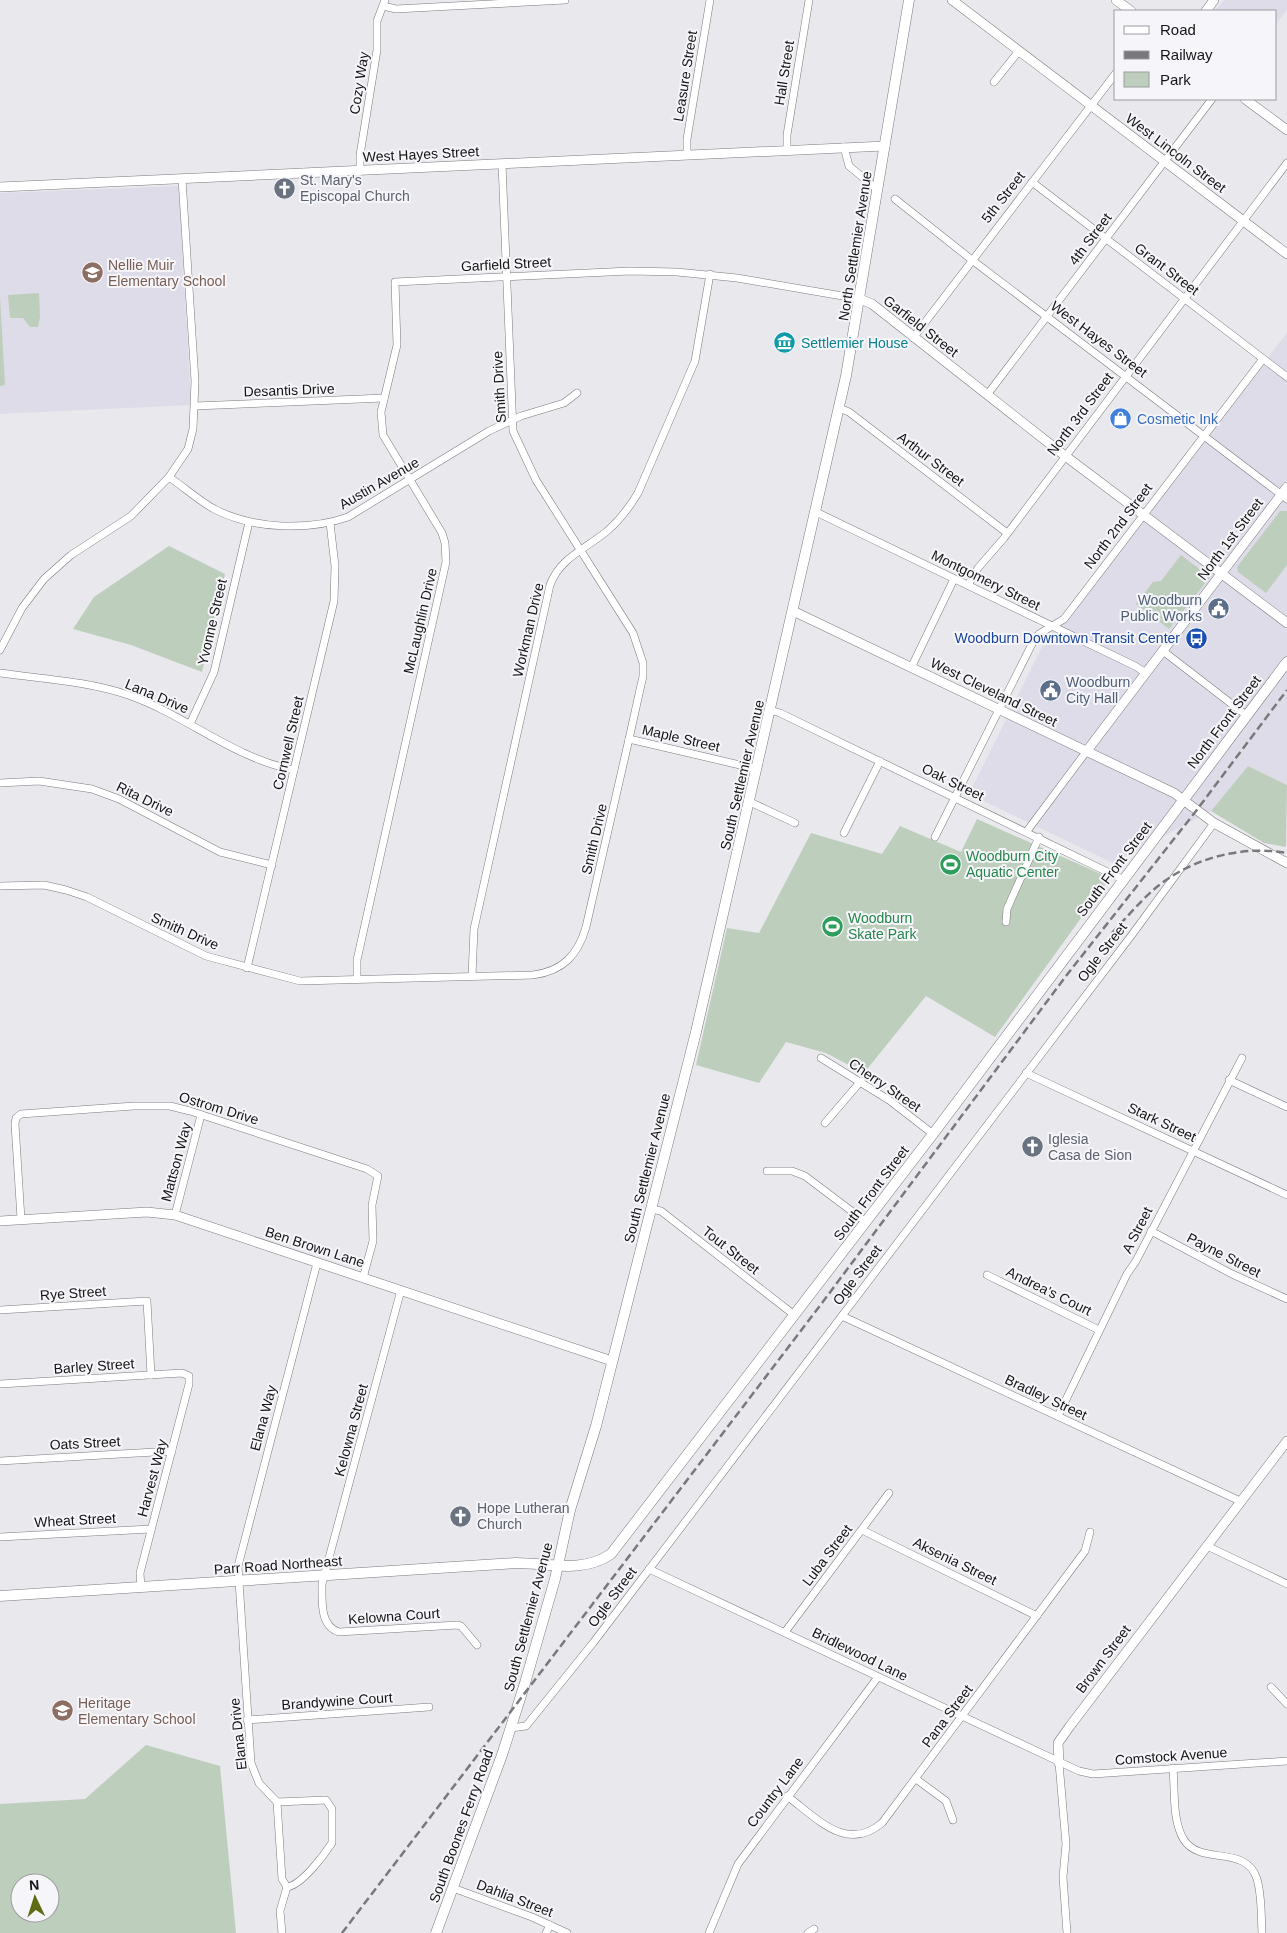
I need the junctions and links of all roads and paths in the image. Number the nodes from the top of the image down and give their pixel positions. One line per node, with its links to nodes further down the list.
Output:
1 (565, 0): 7 (street)
2 (710, 0): 19 (street, Leasure Street)
3 (809, 0): 18 (street, Hall Street)
4 (908, 0): 16 (main road, North Settlemier Avenue)
5 (952, 0): 9 (street, West Lincoln Street)
6 (1116, 0): 8 (street)
7 (384, 3): 23 (street, Cozy Way)
8 (1130, 10)
9 (1019, 51): 11 (street); 14 (street, West Lincoln Street)
10 (1114, 76): 14 (street, 5th Street)
11 (994, 82)
12 (1211, 100): 20 (street, 4th Street)
13 (1246, 100): 15 (street)
14 (1091, 105): 20 (street, West Lincoln Street); 25 (street, 5th Street)
15 (1287, 130)
16 (885, 146): 17 (street, West Hayes Street); 27 (main road, North Settlemier Avenue)
17 (844, 147): 18 (street, West Hayes Street); 27 (street)
18 (787, 150): 19 (street, West Hayes Street)
19 (687, 155): 22 (street, West Hayes Street)
20 (1165, 161): 29 (street, West Lincoln Street); 30 (street, 4th Street)
21 (1287, 163): 29 (street, North 3rd Street)
22 (502, 164): 23 (street, West Hayes Street); 34 (street, Smith Drive)
23 (360, 171): 24 (street, West Hayes Street)
24 (182, 179): 26 (street, West Hayes Street); 46 (street)
25 (1032, 182): 30 (street, Grant Street); 32 (street, 5th Street)
26 (0, 187)
27 (877, 189): 37 (main road, North Settlemier Avenue)
28 (896, 199): 32 (street, West Hayes Street)
29 (1243, 221): 31 (street, West Lincoln Street); 36 (street, North 3rd Street)
30 (1106, 238): 36 (street, Grant Street); 38 (street, 4th Street)
31 (1287, 254)
32 (972, 260): 38 (street, West Hayes Street); 39 (street, 5th Street)
33 (710, 274): 34 (street, Garfield Street); 37 (street, Garfield Street); 59 (street, Workman Drive)
34 (506, 278): 35 (street, Garfield Street); 48 (street, Smith Drive)
35 (395, 282): 45 (street, McLaughlin Drive)
36 (1184, 298): 40 (street, Grant Street); 41 (street, North 3rd Street)
37 (860, 299): 39 (street, Garfield Street); 47 (main road, North Settlemier Avenue)
38 (1046, 317): 41 (street, West Hayes Street); 44 (street, 4th Street)
39 (913, 338): 44 (street, Garfield Street)
40 (1264, 358): 42 (street, Grant Street); 49 (street, North 2nd Street)
41 (1125, 376): 49 (street, West Hayes Street); 50 (street, North 3rd Street)
42 (1287, 377)
43 (577, 393): 48 (street, Austin Avenue)
44 (987, 394): 50 (street, Garfield Street)
45 (384, 398): 46 (street, Desantis Drive); 52 (street, McLaughlin Drive)
46 (195, 406): 51 (street)
47 (839, 408): 54 (main road, North Settlemier Avenue); 58 (street, Arthur Street)
48 (512, 420): 52 (street, Austin Avenue); 59 (street, Smith Drive)
49 (1202, 436): 53 (street, West Hayes Street); 55 (street, North 2nd Street)
50 (1064, 455): 55 (street, Garfield Street); 58 (street, North 3rd Street)
51 (169, 477): 56 (street, Austin Avenue); 66 (street)
52 (410, 481): 57 (street, Austin Avenue); 98 (street, McLaughlin Drive)
53 (1285, 493): 60 (street, North 1st Street)
54 (814, 511): 61 (street, Montgomery Street); 63 (main road, North Settlemier Avenue)
55 (1144, 513): 60 (street, Garfield Street); 65 (street, North 2nd Street)
56 (249, 522): 57 (street, Austin Avenue); 75 (street, Yvonne Street)
57 (330, 522): 80 (street, Cornwell Street)
58 (1007, 533): 62 (street, North 3rd Street)
59 (581, 550): 76 (street, Smith Drive); 97 (street, Workman Drive)
60 (1221, 573): 64 (street, Garfield Street); 67 (street, North 1st Street)
61 (954, 578): 62 (street, Montgomery Street); 69 (street)
62 (968, 586): 65 (street, Montgomery Street)
63 (793, 611): 69 (street, West Cleveland Street); 73 (main road, South Settlemier Avenue)
64 (1287, 623)
65 (1053, 626): 71 (street, Montgomery Street); 72 (street, North 2nd Street)
66 (0, 650)
67 (1163, 651): 71 (street, North 1st Street); 74 (street)
68 (1287, 662): 74 (main road, North Front Street)
69 (911, 668): 72 (street, West Cleveland Street)
70 (0, 673): 75 (street, Lana Drive)
71 (1146, 673): 77 (street, North 1st Street)
72 (999, 709): 77 (street, West Cleveland Street); 82 (street, North 2nd Street)
73 (770, 710): 78 (street, Oak Street); 79 (main road, South Settlemier Avenue)
74 (1246, 715): 83 (main road, North Front Street)
75 (190, 724): 80 (street, Lana Drive)
76 (629, 739): 79 (street, Maple Street); 97 (street, Smith Drive)
77 (1086, 752): 83 (street, West Cleveland Street); 87 (street)
78 (880, 761): 82 (street, Oak Street); 88 (street)
79 (757, 769): 84 (main road, South Settlemier Avenue)
80 (294, 770): 92 (street, Cornwell Street)
81 (0, 783): 92 (street, Rita Drive)
82 (956, 798): 87 (street, Oak Street); 90 (street, North 2nd Street)
83 (1183, 800): 86 (street, West Cleveland Street); 93 (main road, South Front Street)
84 (750, 802): 85 (street); 111 (main road, South Settlemier Avenue)
85 (795, 823)
86 (1214, 824): 91 (street, West Cleveland Street); 101 (street, Ogle Street)
87 (1027, 831): 89 (street, Oak Street)
88 (844, 833)
89 (1039, 837): 93 (street, Oak Street); 95 (street)
90 (935, 838)
91 (1287, 863)
92 (272, 865): 96 (street, Cornwell Street)
93 (1124, 880): 107 (main road, South Front Street)
94 (0, 886): 96 (street, Smith Drive)
95 (1006, 922)
96 (247, 968): 98 (street, Smith Drive)
97 (472, 976): 98 (street, Smith Drive)
98 (357, 978)
99 (822, 1058): 103 (street, Cherry Street)
100 (1242, 1058): 102 (street, A Street)
101 (1026, 1073): 108 (street, Stark Street); 124 (street, Ogle Street)
102 (1229, 1080): 104 (street); 108 (street, A Street)
103 (861, 1081): 106 (street); 107 (street, Cherry Street)
104 (1287, 1107)
105 (201, 1115): 112 (street, Mattson Way); 113 (street, Ostrom Drive); 119 (street, Ostrom Drive)
106 (826, 1123)
107 (933, 1134): 115 (main road, South Front Street)
108 (1192, 1150): 110 (street, Stark Street); 116 (street, A Street)
109 (767, 1171): 115 (street)
110 (1287, 1195)
111 (651, 1209): 123 (street, Tout Street); 126 (main road, South Settlemier Avenue)
112 (175, 1215): 113 (street, Ben Brown Lane); 117 (street, Ben Brown Lane)
113 (21, 1220): 114 (street, Ben Brown Lane)
114 (0, 1221)
115 (866, 1222): 123 (main road, South Front Street)
116 (1152, 1231): 121 (street, Payne Street); 125 (street, A Street)
117 (317, 1262): 119 (street, Ben Brown Lane); 144 (street, Elana Way)
118 (987, 1275): 125 (street, Andrea's Court)
119 (363, 1278): 120 (street, Ben Brown Lane)
120 (401, 1290): 126 (street, Ben Brown Lane); 143 (street, Kelowna Street)
121 (1287, 1298)
122 (0, 1310): 127 (street, Rye Street)
123 (793, 1314): 141 (main road, South Front Street)
124 (842, 1316): 130 (street, Bradley Street); 142 (street, Ogle Street)
125 (1099, 1330): 130 (street, A Street)
126 (612, 1361): 141 (main road, South Settlemier Avenue)
127 (151, 1374): 128 (street, Barley Street); 129 (street, Barley Street)
128 (189, 1376): 132 (street, Harvest Way)
129 (0, 1384)
130 (1058, 1416): 135 (street, Bradley Street)
131 (1287, 1441): 135 (street, Brown Street)
132 (172, 1450): 133 (street, Oats Street); 136 (street, Harvest Way)
133 (0, 1461)
134 (888, 1493): 137 (street, Luba Street)
135 (1240, 1502): 140 (street, Brown Street)
136 (151, 1528): 139 (street, Wheat Street); 146 (street, Harvest Way)
137 (862, 1530): 148 (street, Aksenia Street); 149 (street, Luba Street)
138 (1090, 1532): 148 (street, Pana Street)
139 (0, 1537)
140 (1207, 1546): 145 (street); 159 (street, Brown Street)
141 (557, 1566): 143 (main road, Parr Road Northeast); 157 (main road, South Settlemier Avenue)
142 (649, 1569): 149 (street, Bridlewood Lane); 157 (street, Ogle Street)
143 (325, 1576): 144 (main road, Parr Road Northeast); 150 (street, Kelowna Court)
144 (239, 1581): 146 (main road, Parr Road Northeast); 156 (street, Elana Drive)
145 (1287, 1584)
146 (141, 1587): 147 (main road, Parr Road Northeast)
147 (0, 1596)
148 (1038, 1616): 155 (street, Pana Street)
149 (785, 1632): 151 (street, Bridlewood Lane)
150 (477, 1645)
151 (878, 1678): 155 (street, Bridlewood Lane); 162 (street, Country Lane)
152 (1271, 1687): 153 (street)
153 (1287, 1704)
154 (429, 1707): 156 (street, Brandywine Court)
155 (963, 1716): 159 (street, Bridlewood Lane); 161 (street, Pana Street)
156 (247, 1720): 163 (street, Elana Drive)
157 (511, 1728): 166 (main road, South Boones Ferry Road)
158 (1287, 1761): 160 (street, Comstock Avenue)
159 (1059, 1763): 160 (street, Comstock Avenue); 174 (street, Brown Street)
160 (1173, 1768): 175 (street)
161 (916, 1779): 162 (street, Pana Street); 164 (street)
162 (787, 1796): 173 (street, Country Lane)
163 (277, 1802): 165 (street); 165 (street)
164 (953, 1820)
165 (287, 1887): 169 (street)
166 (453, 1888): 167 (street, Dahlia Street); 170 (main road, South Boones Ferry Road)
167 (550, 1925): 168 (street, Dahlia Street); 171 (street)
168 (557, 1931): 172 (street, Dahlia Street)
169 (282, 1933)
170 (436, 1933)
171 (546, 1933)
172 (567, 1933)
173 (709, 1933)
174 (1067, 1933)
175 (1262, 1933)

